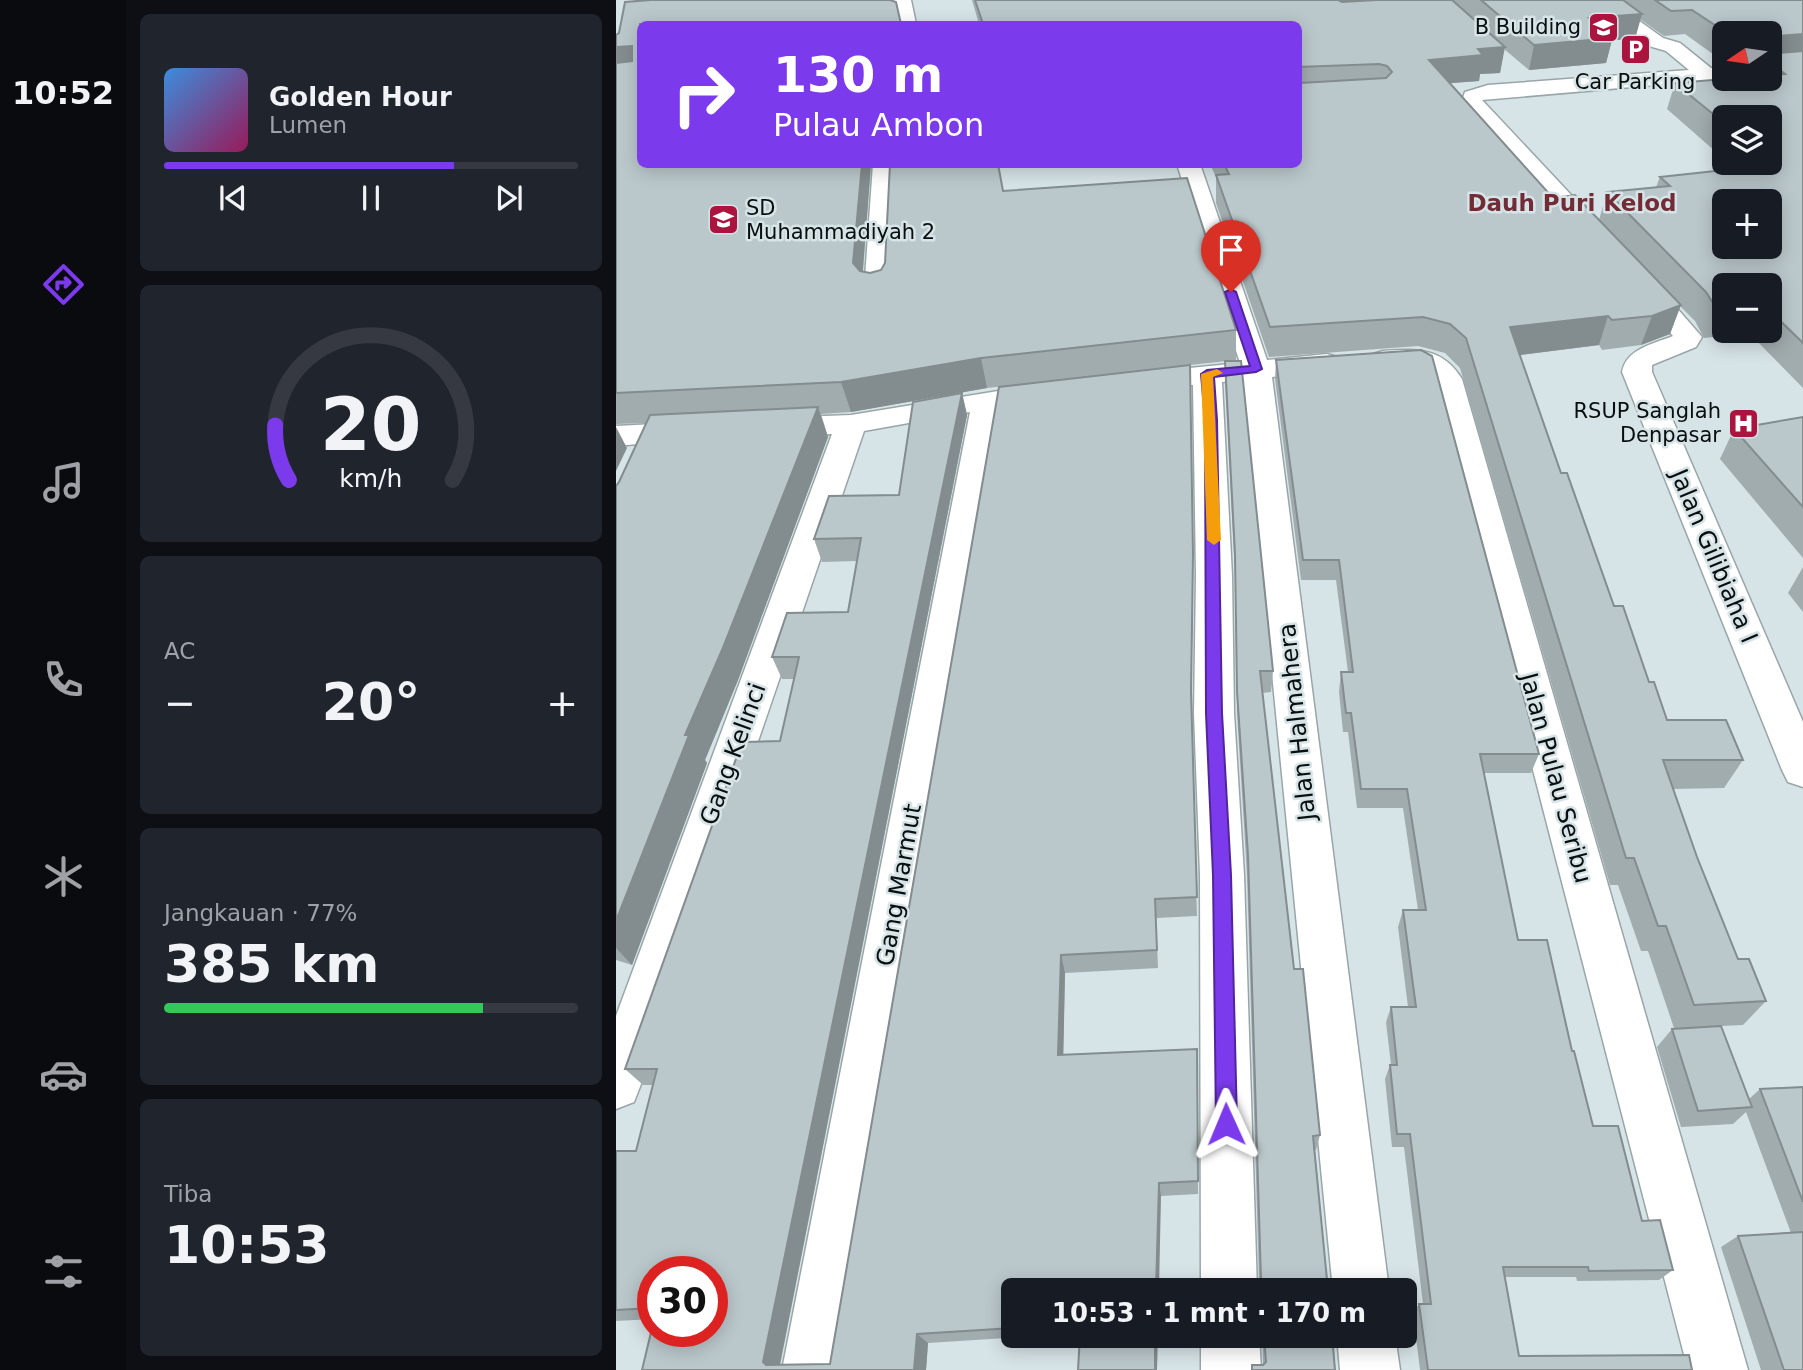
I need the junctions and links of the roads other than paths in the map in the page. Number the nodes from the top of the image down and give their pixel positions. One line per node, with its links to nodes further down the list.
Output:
1 (902, 0): 3 (street)
2 (1589, 6): 5 (street)
3 (906, 21)
4 (1513, 70): 7 (street)
5 (1712, 72)
6 (1712, 74): 7 (street)
7 (1531, 87): 10 (street)
8 (884, 168): 12 (street)
9 (1189, 168): 13 (street, Jalan Halmahera)
10 (1610, 250)
11 (1628, 270): 22 (street, Jalan Gilibiaha I)
12 (877, 292)
13 (1256, 369): 14 (street, Jalan Pulau Seribu); 25 (street, Jalan Halmahera); 31 (street, Jalan Pulau Seribu)
14 (1207, 374): 15 (street, Jalan Pulau Seribu); 24 (street)
15 (1111, 385)
16 (1069, 390): 17 (street)
17 (987, 400): 18 (street); 28 (street, Gang Marmut)
18 (851, 424): 19 (street); 23 (street, Gang Kelinci)
19 (653, 432): 20 (street); 21 (street)
20 (616, 436)
21 (637, 466)
22 (1803, 770)
23 (616, 1084)
24 (1229, 1278)
25 (1360, 1278)
26 (1230, 1348): 29 (street)
27 (1367, 1348): 30 (street)
28 (812, 1370)
29 (1231, 1370)
30 (1370, 1370)
31 (1718, 1370)

